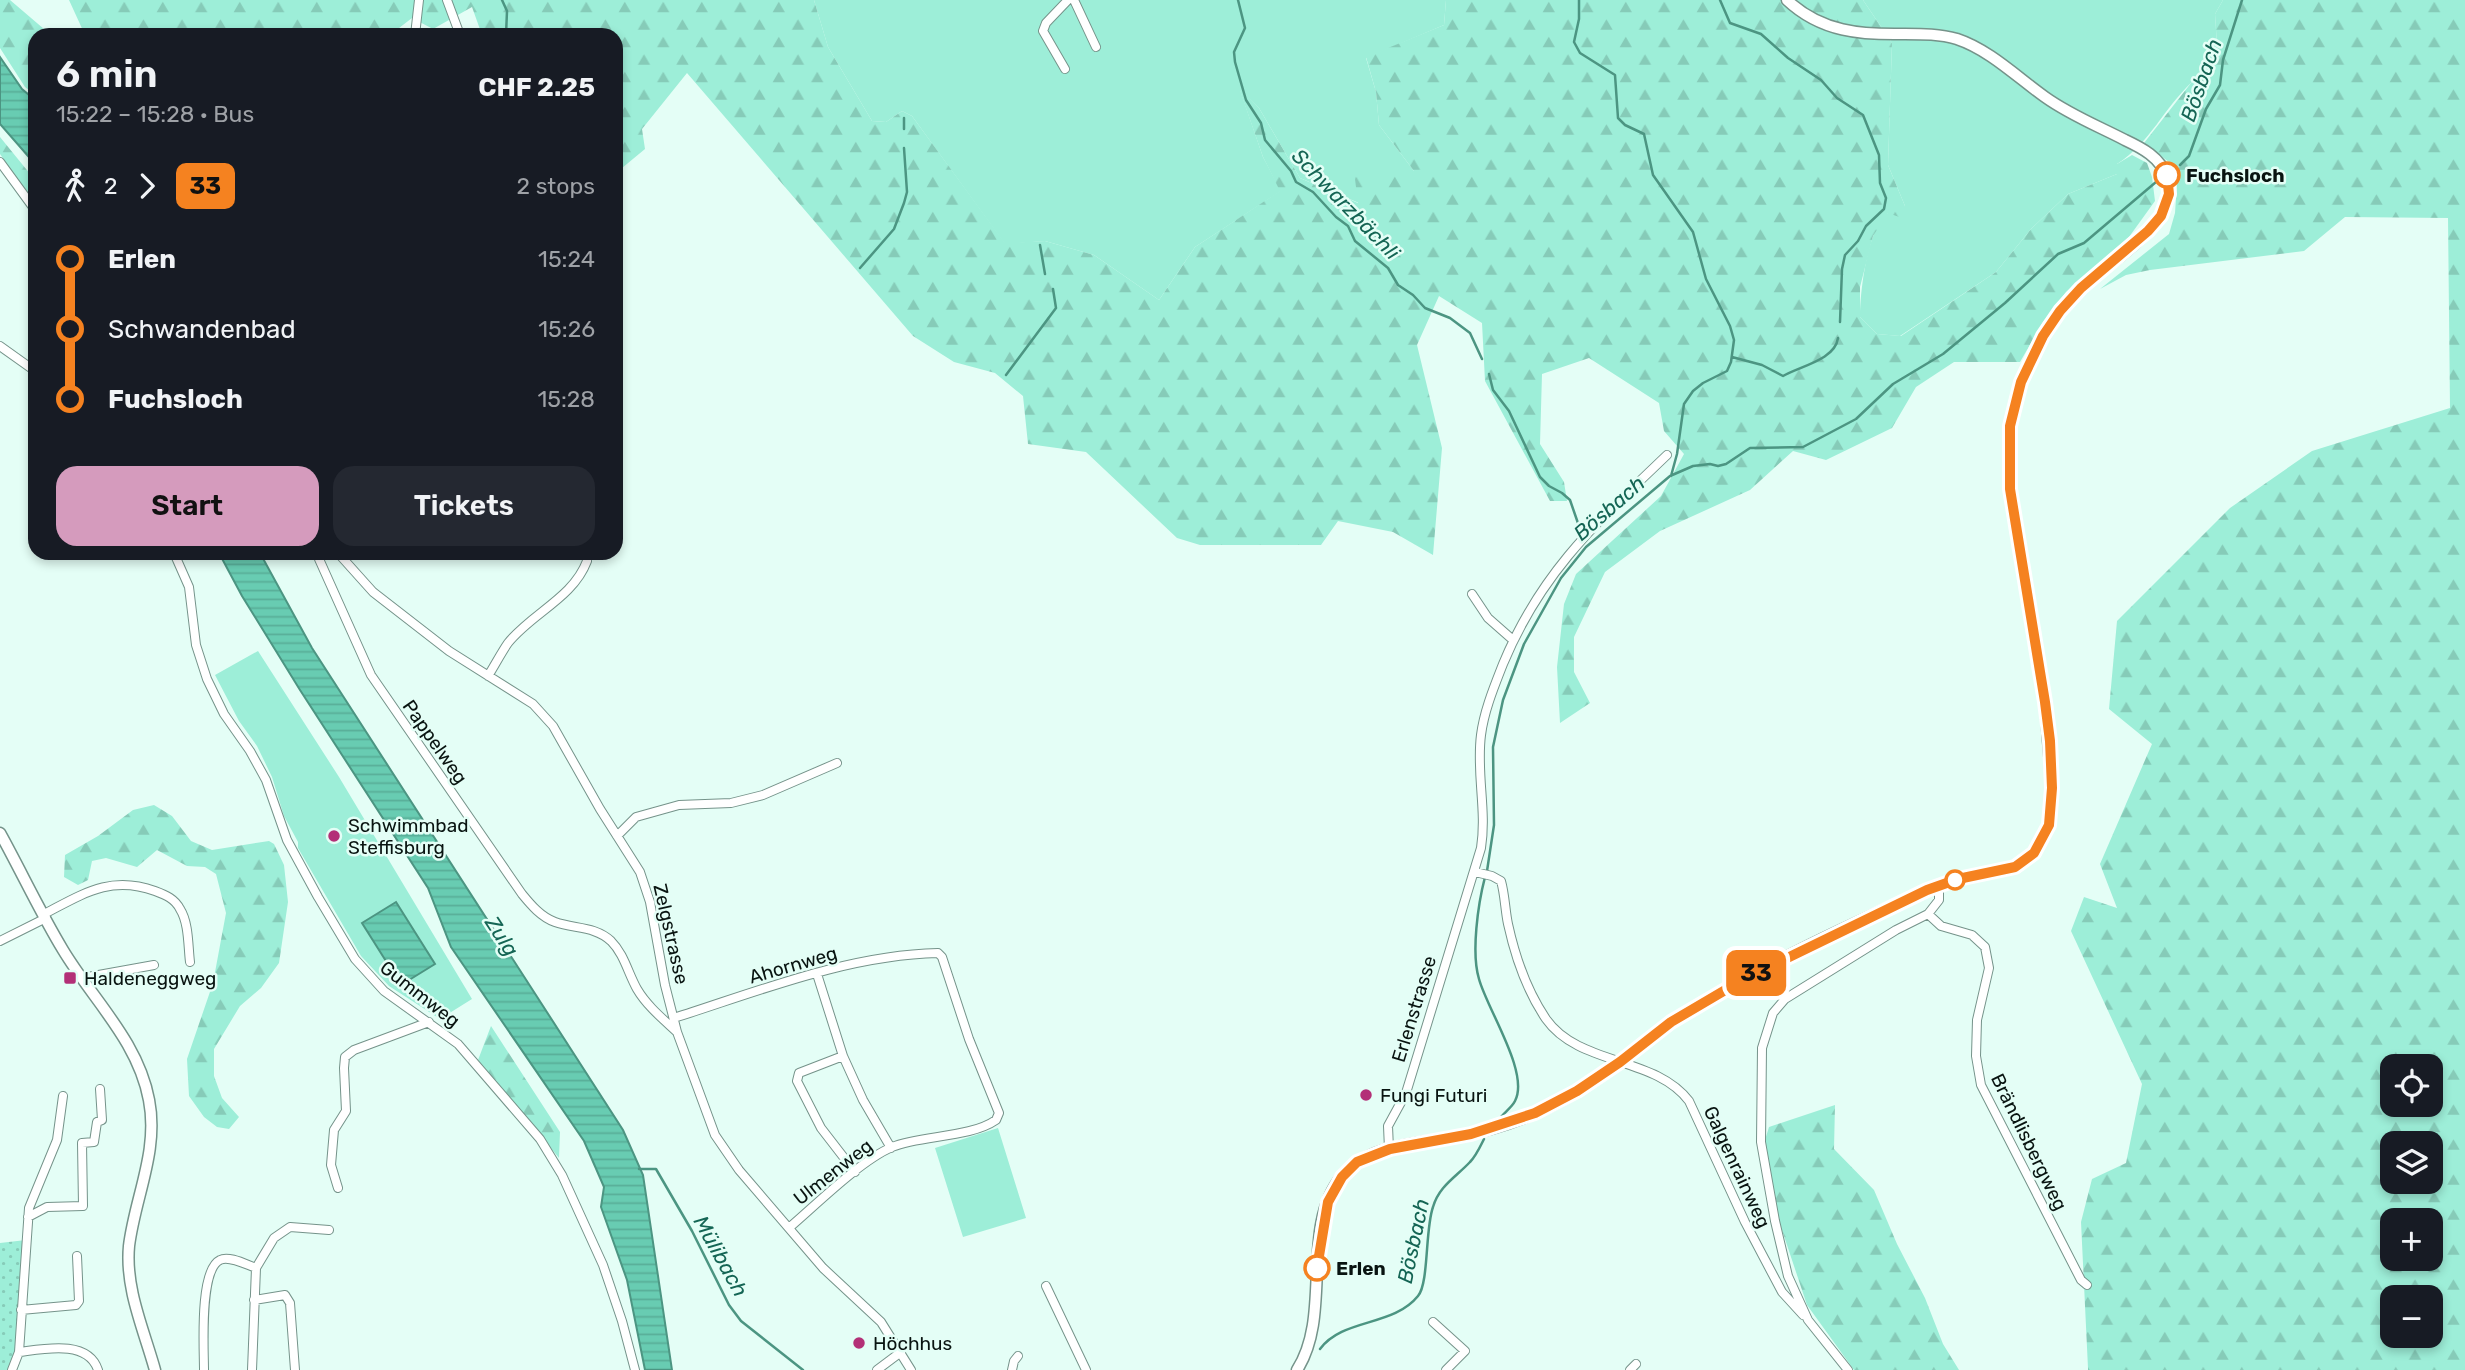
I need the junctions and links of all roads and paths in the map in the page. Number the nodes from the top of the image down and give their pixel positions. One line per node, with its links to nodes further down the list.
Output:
1 (419, 0): 6 (street)
2 (447, 0): 7 (street)
3 (1068, 0): 9 (street)
4 (1074, 0): 8 (street)
5 (1787, 0): 26 (street)
6 (416, 28)
7 (457, 28)
8 (1096, 47)
9 (1065, 69)
10 (0, 162): 11 (street)
11 (28, 200)
12 (0, 346): 13 (street)
13 (28, 366)
14 (1667, 455): 20 (street, Erlenstrasse)
15 (177, 560): 35 (street, Gummweg)
16 (319, 560): 36 (street, Pappelweg)
17 (344, 560): 21 (street, Zelgstrasse)
18 (587, 561): 21 (street)
19 (1472, 594): 20 (street)
20 (1513, 640): 25 (street, Erlenstrasse)
21 (488, 676): 24 (street, Zelgstrasse)
22 (837, 763): 24 (street)
23 (0, 833): 28 (street)
24 (617, 836): 34 (street, Zelgstrasse)
25 (1478, 872): 38 (street, Galgenrainweg); 43 (street, Erlenstrasse)
26 (1939, 885): 27 (street); 38 (street)
27 (1928, 914): 51 (street, Brändlisbergweg); 55 (street)
28 (45, 916): 29 (street); 30 (street); 33 (street)
29 (0, 941)
30 (191, 962)
31 (154, 965): 33 (street)
32 (817, 974): 34 (street, Ahornweg); 37 (street); 41 (street, Ahornweg)
33 (82, 978): 63 (street)
34 (674, 1018): 36 (street, Zelgstrasse)
35 (429, 1022): 45 (street); 67 (street, Gummweg)
36 (677, 1032): 47 (street, Zelgstrasse)
37 (843, 1056): 42 (street); 44 (street)
38 (1620, 1062): 43 (street); 55 (street, Galgenrainweg)
39 (100, 1089): 46 (street)
40 (63, 1096): 46 (street)
41 (980, 1128): 42 (street, Ulmenweg)
42 (891, 1147): 44 (street, Ulmenweg)
43 (1390, 1149): 60 (street)
44 (855, 1172): 47 (street, Ulmenweg)
45 (338, 1188)
46 (28, 1217): 54 (street)
47 (790, 1227): 58 (street, Zelgstrasse)
48 (329, 1230): 50 (street)
49 (77, 1256): 54 (street)
50 (256, 1268): 53 (street); 64 (street)
51 (2087, 1285)
52 (1046, 1286): 71 (street)
53 (254, 1300): 65 (street); 66 (street)
54 (21, 1310): 57 (street)
55 (1808, 1320): 73 (street)
56 (1433, 1322): 72 (street)
57 (19, 1352): 61 (street); 62 (street)
58 (901, 1352): 68 (street); 69 (street, Zelgstrasse)
59 (1018, 1356): 70 (street)
60 (1303, 1368)
61 (16, 1369)
62 (97, 1370)
63 (155, 1370)
64 (204, 1370)
65 (251, 1370)
66 (295, 1370)
67 (635, 1370)
68 (877, 1370)
69 (911, 1370)
70 (1012, 1370)
71 (1086, 1370)
72 (1446, 1370)
73 (1848, 1370)

